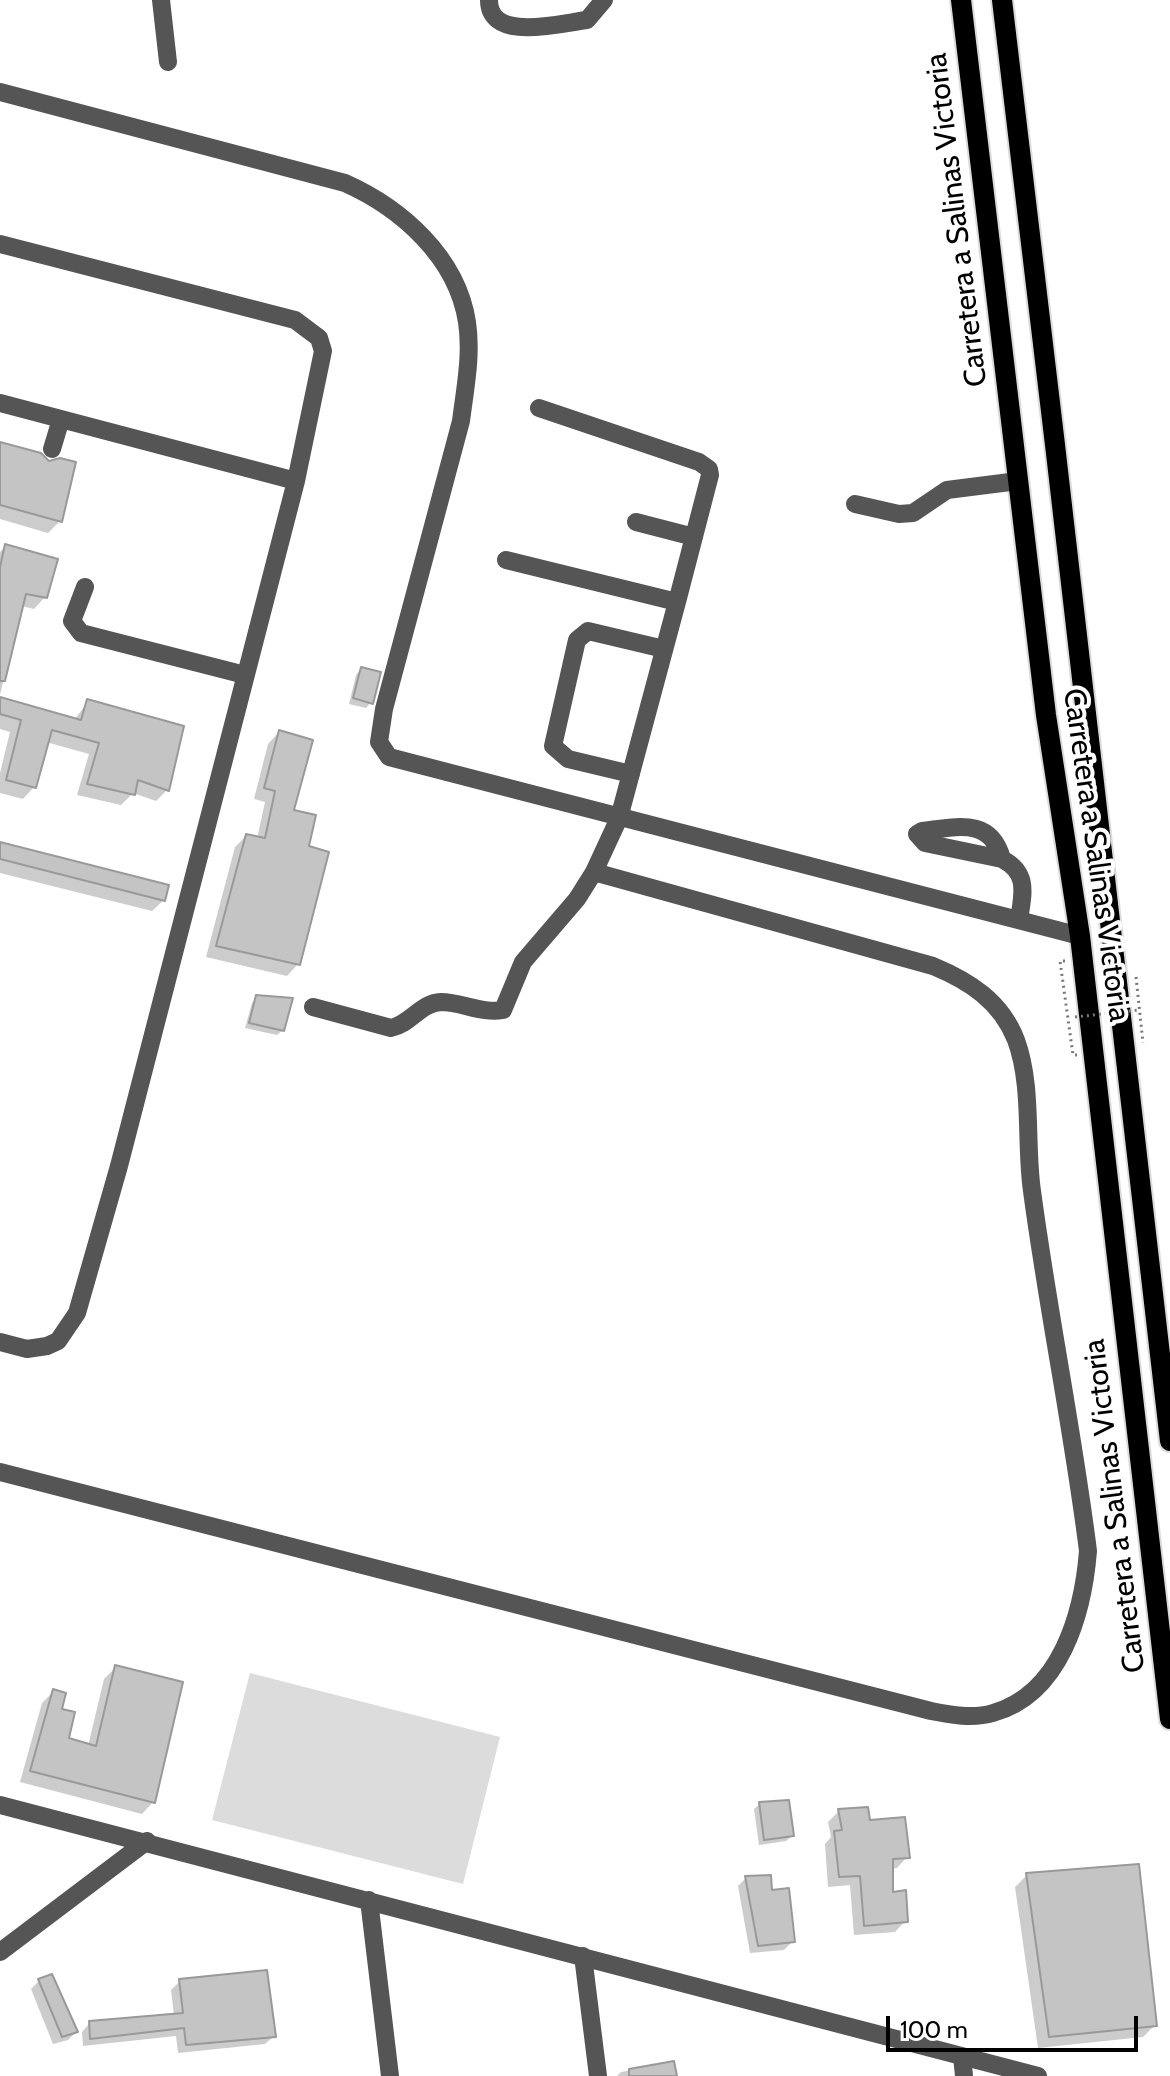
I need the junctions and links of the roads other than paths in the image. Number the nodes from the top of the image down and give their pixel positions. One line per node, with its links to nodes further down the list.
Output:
1 (161, 0): 8 (street)
2 (489, 0): 3 (street)
3 (604, 0)
4 (961, 0): 16 (main road, Carretera a Salinas Victoria)
5 (1002, 0): 7 (main road, Carretera a Salinas Victoria)
6 (1016, 0): 7 (main road)
7 (1005, 25): 33 (main road, Carretera a Salinas Victoria)
8 (168, 62)
9 (0, 92): 26 (street)
10 (0, 244): 15 (street)
11 (0, 403): 13 (street)
12 (539, 408): 19 (street)
13 (61, 419): 14 (street); 15 (street)
14 (52, 449)
15 (296, 481): 24 (street)
16 (1018, 481): 17 (street); 30 (main road, Carretera a Salinas Victoria)
17 (855, 504)
18 (636, 522): 19 (street)
19 (694, 537): 22 (street)
20 (506, 560): 22 (street)
21 (85, 587): 24 (street)
22 (677, 602): 23 (street)
23 (664, 649): 25 (street); 25 (street)
24 (245, 675): 32 (street)
25 (631, 774): 26 (street)
26 (619, 818): 28 (street); 29 (street)
27 (1002, 859): 29 (street)
28 (594, 872): 31 (street); 34 (street)
29 (1019, 920): 30 (street)
30 (1080, 936): 35 (main road, Carretera a Salinas Victoria)
31 (313, 1007)
32 (0, 1342)
33 (1170, 1441)
34 (0, 1472)
35 (1170, 1719)
36 (0, 1805): 37 (street)
37 (147, 1841): 38 (street); 39 (street)
38 (369, 1900): 40 (street); 42 (street)
39 (0, 1952)
40 (583, 1956): 41 (street); 43 (street)
41 (962, 2056): 44 (street); 45 (street)
42 (390, 2076)
43 (598, 2076)
44 (964, 2076)
45 (1038, 2076)

